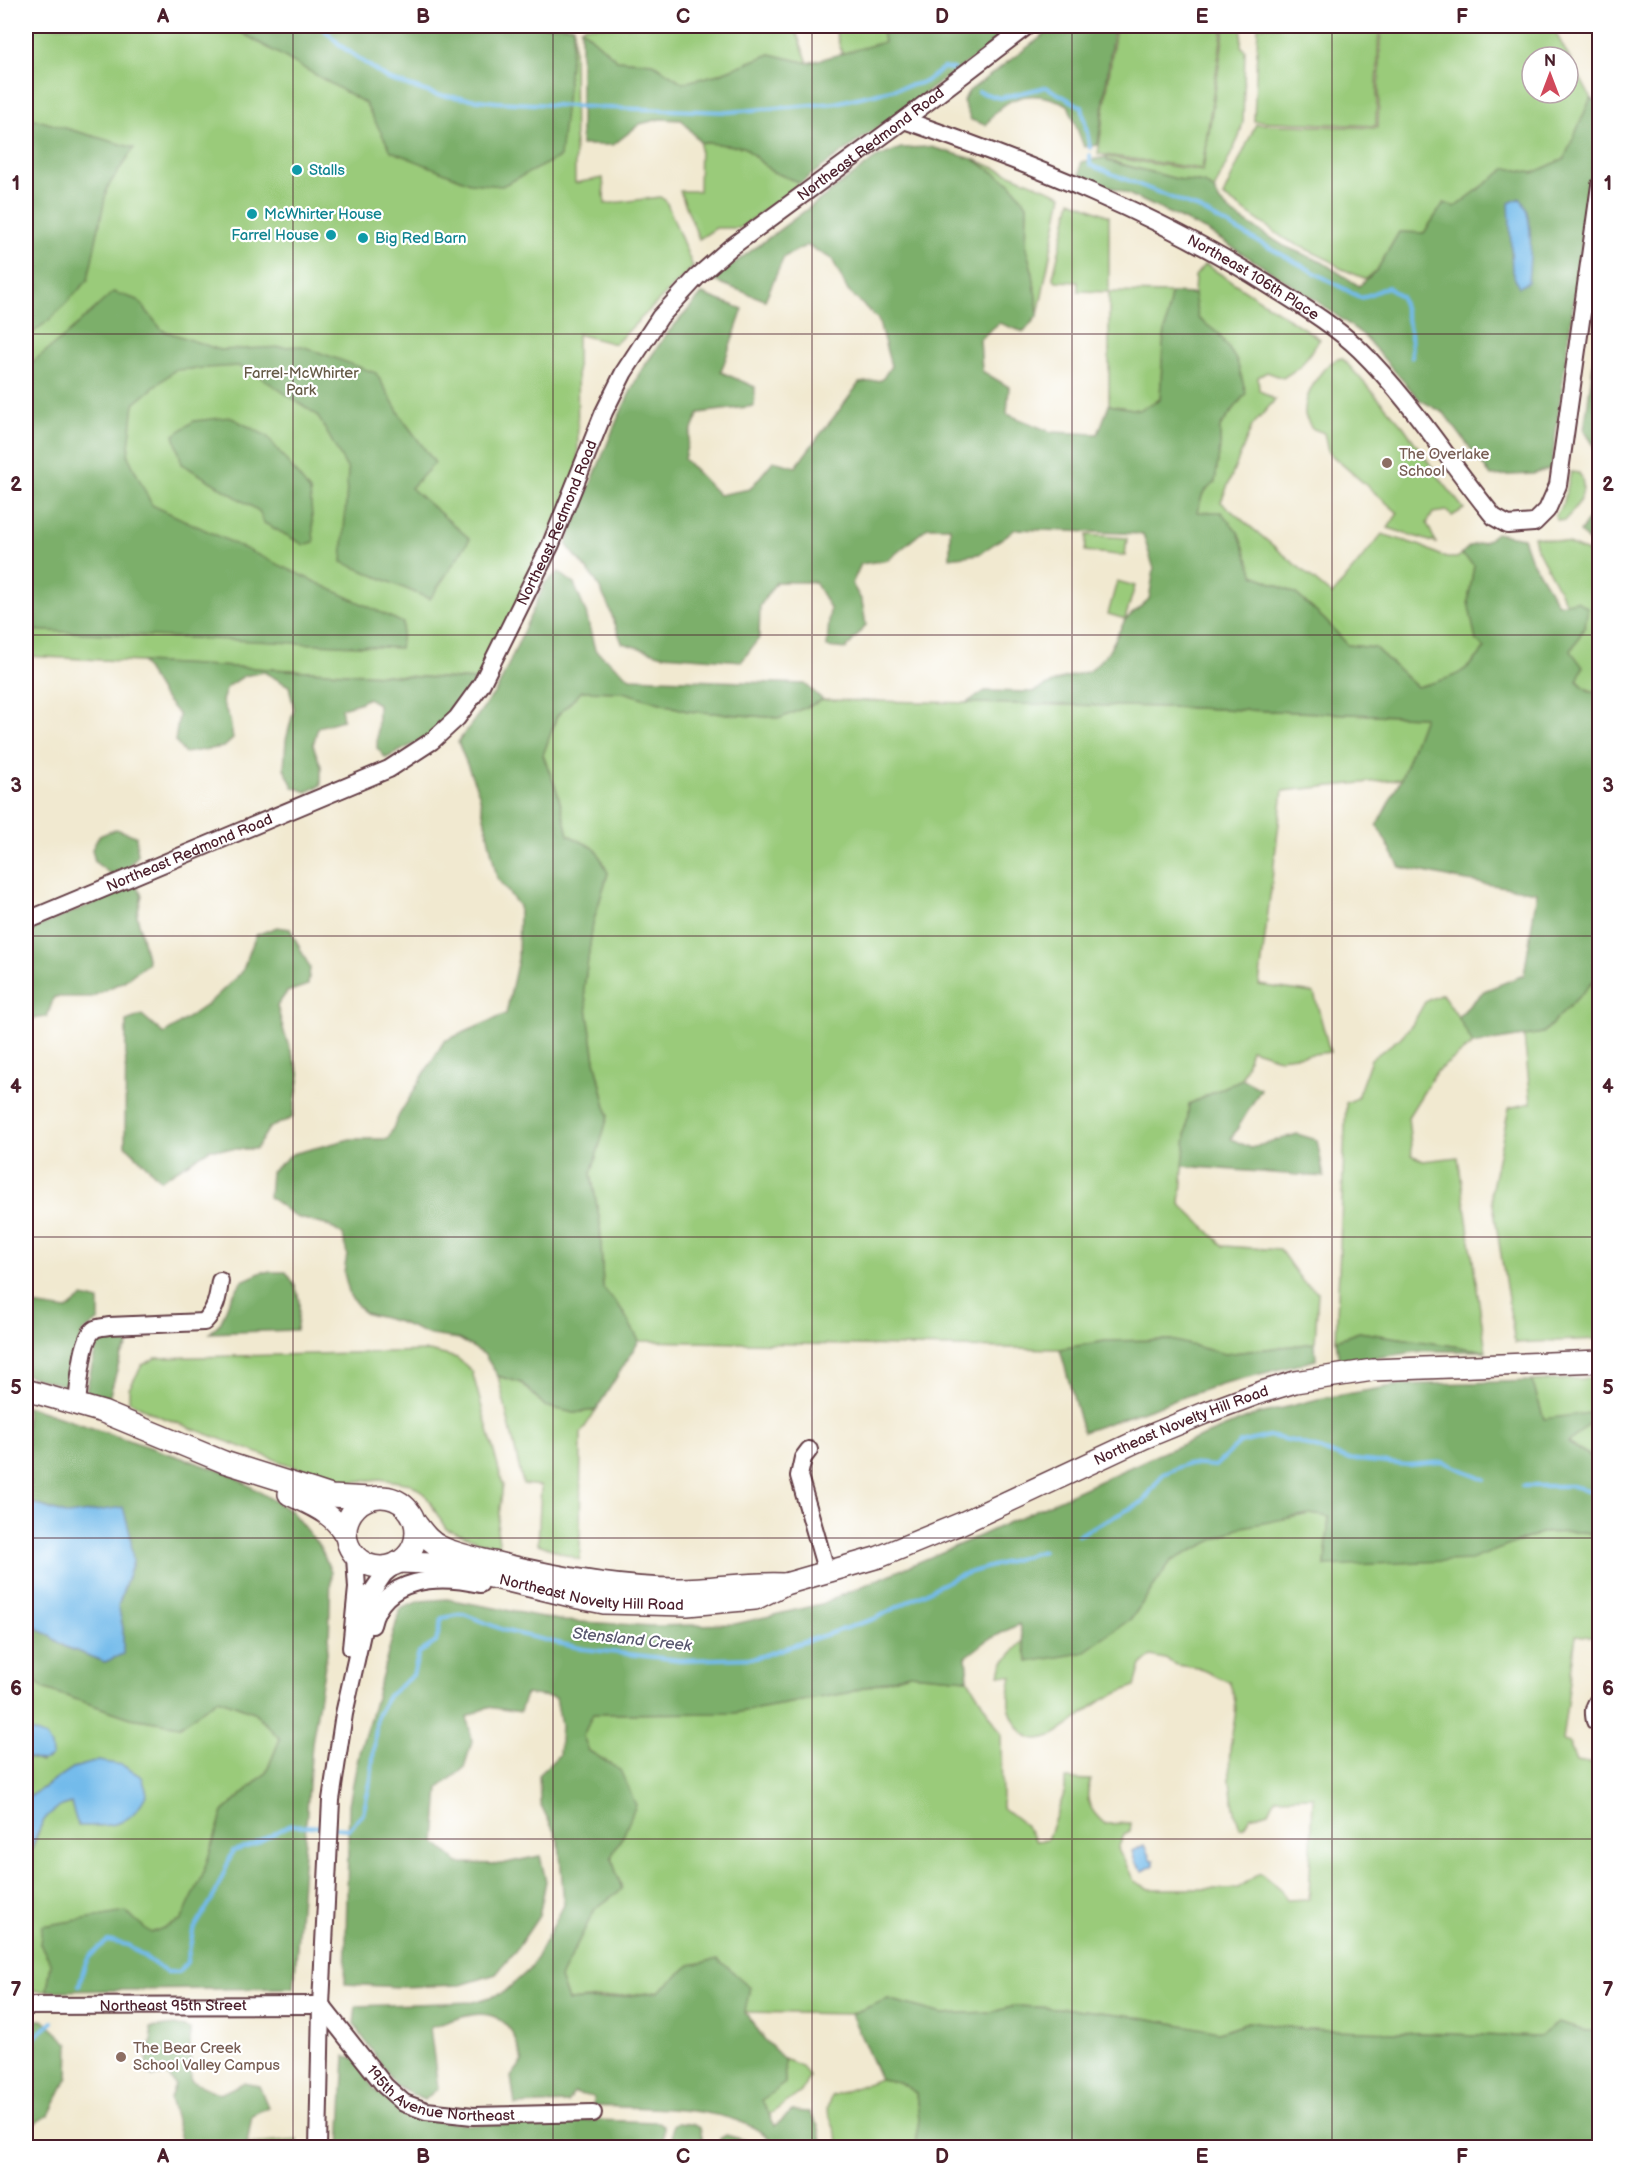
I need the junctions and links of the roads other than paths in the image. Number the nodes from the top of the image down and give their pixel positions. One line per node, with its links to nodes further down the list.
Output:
1 (1027, 26): 2 (street, Northeast Redmond Road)
2 (904, 120): 3 (street, Northeast 106th Place); 4 (street, Northeast Redmond Road)
3 (1599, 185)
4 (26, 921)
5 (220, 1281): 8 (street)
6 (1599, 1361): 16 (main road, Northeast Novelty Hill Road)
7 (26, 1390): 8 (main road)
8 (76, 1404): 10 (main road)
9 (809, 1450): 16 (street)
10 (224, 1461): 11 (main road); 13 (main road)
11 (371, 1498): 12 (main road); 13 (main road)
12 (415, 1522): 15 (main road); 17 (main road, Northeast Novelty Hill Road)
13 (345, 1535): 14 (main road)
14 (355, 1557): 15 (main road); 20 (street)
15 (398, 1563): 18 (main road, Northeast Novelty Hill Road); 20 (street)
16 (827, 1573): 17 (main road, Northeast Novelty Hill Road)
17 (785, 1584): 18 (main road, Northeast Novelty Hill Road)
18 (579, 1598): 20 (street)
19 (1599, 1699): 21 (street)
20 (344, 1714): 22 (street)
21 (1599, 1724)
22 (321, 2005): 23 (street, Northeast 95th Street); 24 (street, 195th Avenue Northeast); 25 (street)
23 (26, 2006)
24 (594, 2113)
25 (318, 2148)

